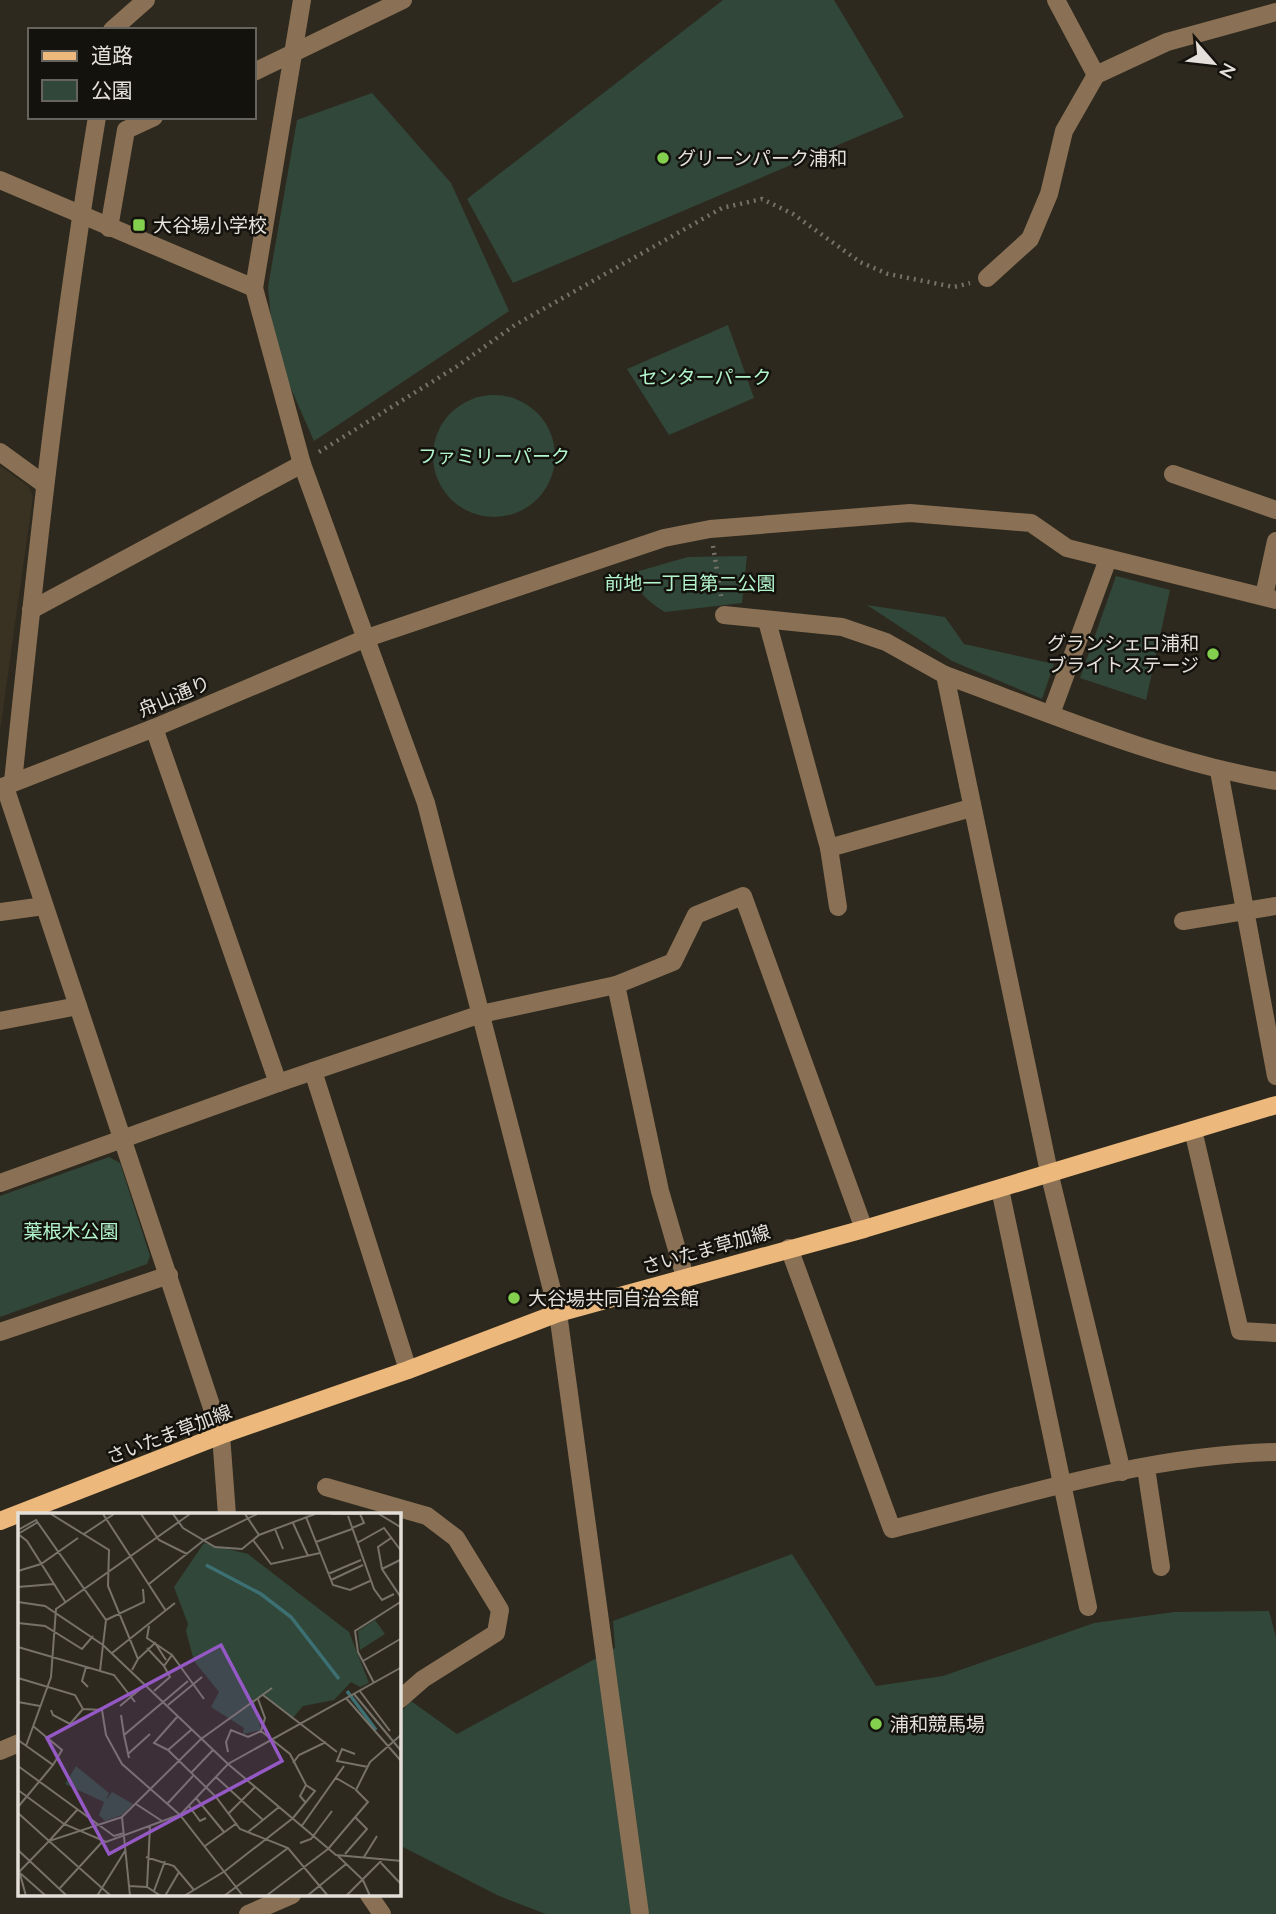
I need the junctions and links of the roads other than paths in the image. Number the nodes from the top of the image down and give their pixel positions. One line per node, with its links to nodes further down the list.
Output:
1 (302, 0): 7 (street)
2 (403, 0): 7 (street)
3 (1056, 0): 9 (street)
4 (138, 3): 6 (street)
5 (1276, 12): 9 (street)
6 (113, 28)
7 (294, 54): 8 (street); 16 (street)
8 (256, 71)
9 (1096, 75): 15 (street)
10 (97, 119): 13 (street)
11 (150, 119): 14 (street)
12 (0, 180): 13 (street)
13 (80, 214): 14 (street); 20 (street)
14 (109, 228): 16 (street)
15 (987, 278)
16 (254, 288): 18 (street)
17 (0, 452): 20 (street)
18 (302, 464): 25 (street); 28 (street)
19 (1173, 474): 21 (street)
20 (44, 484): 25 (street)
21 (1276, 510)
22 (1276, 541): 24 (street)
23 (1108, 559): 24 (street, 舟山通り); 28 (street, 舟山通り); 30 (street)
24 (1269, 598)
25 (31, 610): 34 (street)
26 (724, 615): 27 (street)
27 (767, 621): 29 (street); 36 (street)
28 (364, 639): 31 (street, 舟山通り); 45 (street)
29 (945, 675): 30 (street); 35 (street)
30 (1051, 714): 32 (street)
31 (154, 728): 34 (street, 舟山通り); 49 (street)
32 (1219, 771): 33 (street); 41 (street)
33 (1276, 781)
34 (6, 786): 38 (street)
35 (971, 808): 36 (street); 53 (street)
36 (829, 848): 39 (street)
37 (1276, 905): 41 (street)
38 (44, 906): 40 (street); 44 (street)
39 (838, 907)
40 (0, 912)
41 (1246, 912): 42 (street); 48 (street)
42 (1183, 921)
43 (616, 985): 45 (street); 56 (street); 59 (street)
44 (78, 1006): 46 (street); 52 (street)
45 (481, 1014): 47 (street); 60 (street)
46 (0, 1021)
47 (313, 1071): 49 (street); 63 (street)
48 (1276, 1076)
49 (278, 1083): 52 (street)
50 (1276, 1105): 51 (main road, さいたま草加線)
51 (1193, 1130): 53 (main road, さいたま草加線); 62 (street)
52 (122, 1140): 54 (street); 58 (street)
53 (1049, 1172): 55 (main road, さいたま草加線); 67 (street)
54 (0, 1183)
55 (1000, 1189): 56 (main road, さいたま草加線); 68 (street)
56 (864, 1228): 57 (main road, さいたま草加線)
57 (789, 1248): 59 (main road, さいたま草加線); 68 (street)
58 (169, 1275): 61 (street); 64 (street)
59 (685, 1277): 60 (main road, さいたま草加線)
60 (558, 1313): 63 (main road, さいたま草加線); 83 (street)
61 (0, 1332)
62 (1276, 1333)
63 (408, 1370): 64 (main road, さいたま草加線)
64 (221, 1435): 70 (main road, さいたま草加線); 71 (street)
65 (1276, 1452): 66 (street)
66 (1146, 1468): 67 (street); 74 (street)
67 (1122, 1472): 68 (street)
68 (1062, 1485): 75 (street)
69 (326, 1487): 76 (street)
70 (21, 1513)
71 (227, 1513)
72 (18, 1514): 73 (main road, さいたま草加線)
73 (0, 1521)
74 (1161, 1567)
75 (1087, 1607)
76 (401, 1698)
77 (18, 1744): 78 (street)
78 (0, 1752)
79 (289, 1896): 81 (street)
80 (370, 1896): 82 (street)
81 (253, 1908)
82 (382, 1914)
83 (640, 1914)

